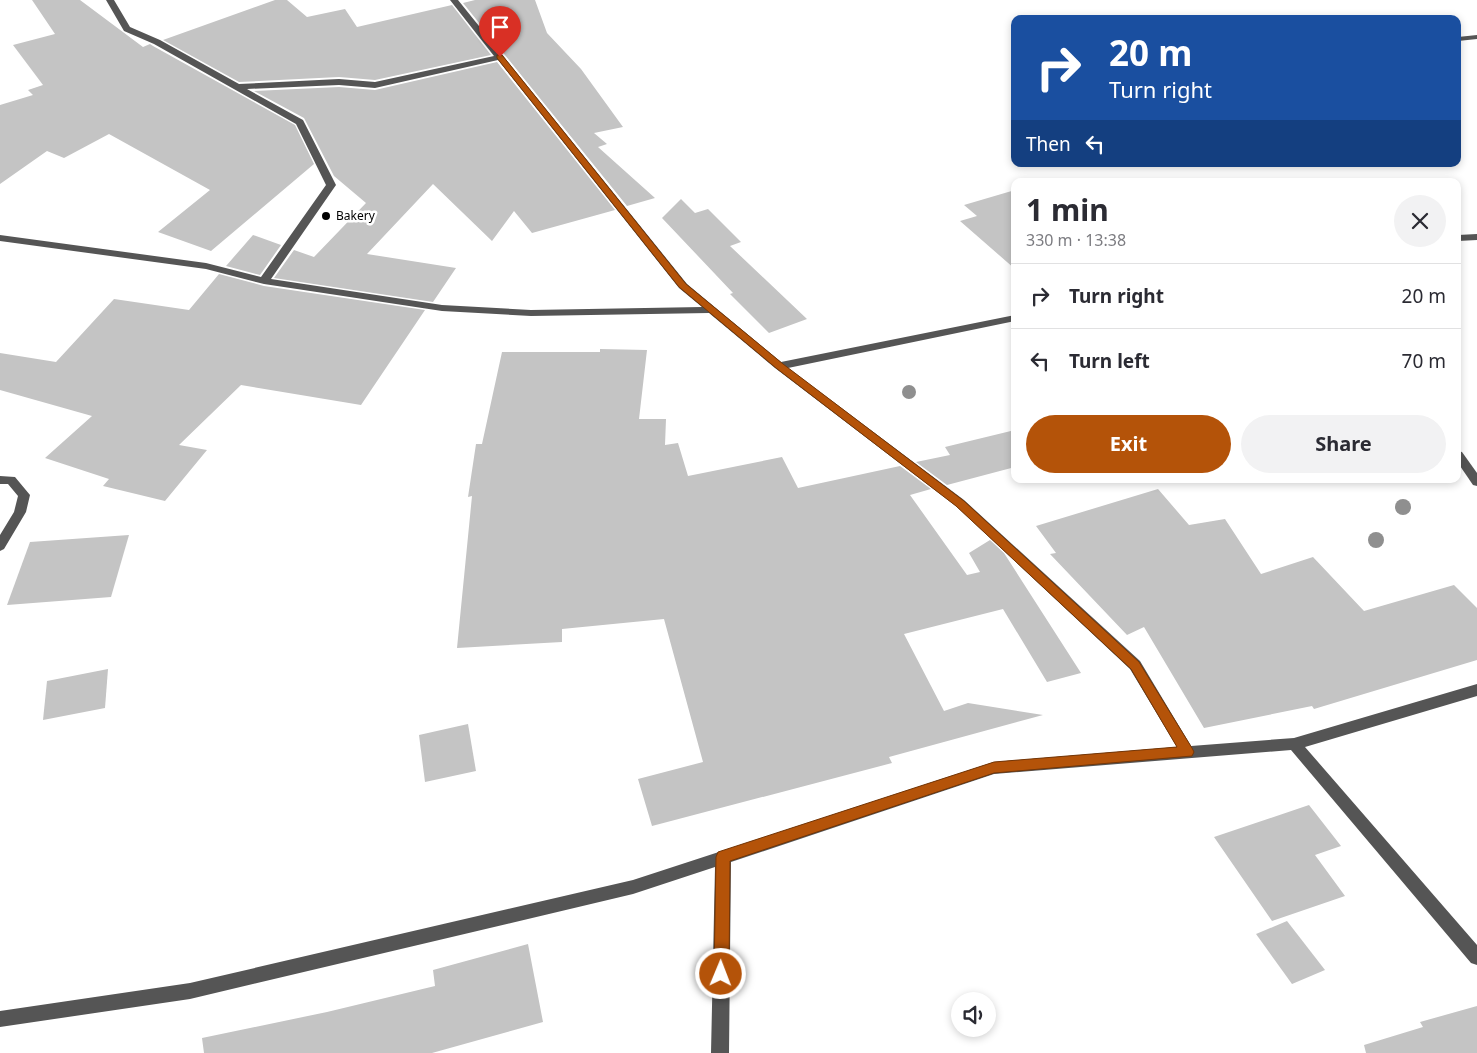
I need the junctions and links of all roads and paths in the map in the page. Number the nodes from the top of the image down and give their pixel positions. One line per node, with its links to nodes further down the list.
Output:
1 (110, 0): 6 (street)
2 (454, 0): 5 (street)
3 (1477, 37): 4 (street)
4 (1461, 39)
5 (500, 57): 6 (street); 11 (street)
6 (236, 87): 10 (street)
7 (1477, 237): 9 (street)
8 (0, 238): 10 (street)
9 (1461, 238)
10 (264, 281): 11 (street)
11 (714, 310): 13 (street)
12 (1011, 319): 13 (street)
13 (779, 366): 20 (street)
14 (1461, 459): 16 (street)
15 (0, 480): 17 (street)
16 (1477, 482)
17 (0, 546)
18 (1477, 690): 19 (street)
19 (1294, 744): 20 (street); 22 (street)
20 (1187, 752): 21 (street)
21 (723, 857): 23 (street); 24 (street)
22 (1477, 957)
23 (0, 1019)
24 (720, 1053)

